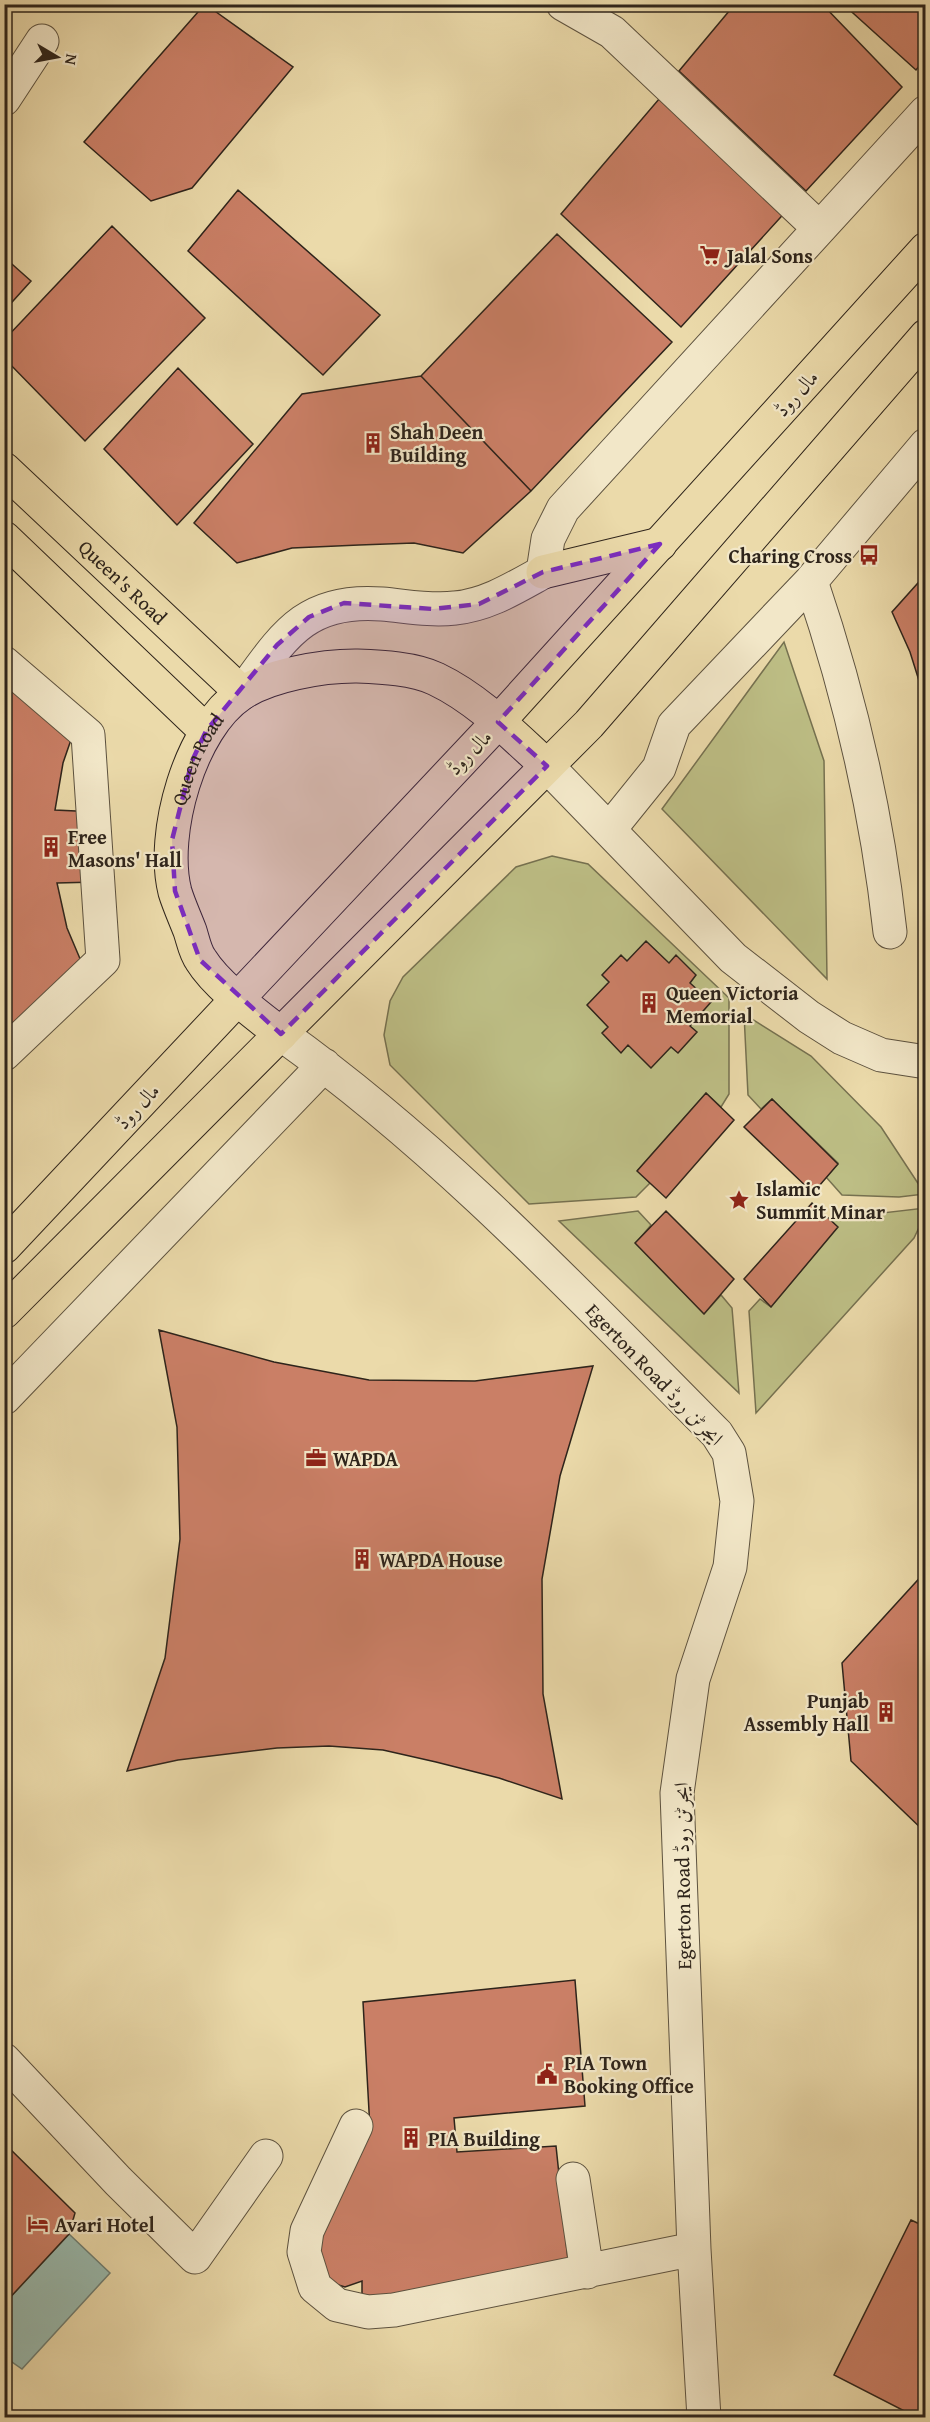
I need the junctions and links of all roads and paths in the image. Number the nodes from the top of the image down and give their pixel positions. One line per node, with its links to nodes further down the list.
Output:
1 (563, 4): 5 (street)
2 (42, 41): 3 (street)
3 (4, 99)
4 (926, 112): 5 (street)
5 (819, 228): 12 (street)
6 (926, 249): 11 (main road, مال روڈ)
7 (926, 336): 18 (main road)
8 (926, 446): 13 (street)
9 (4, 469): 15 (main road, Queen's Road)
10 (4, 538): 17 (main road)
11 (660, 544): 12 (main road); 16 (main road, مال روڈ)
12 (543, 572): 15 (street)
13 (811, 582): 19 (street); 20 (street)
14 (4, 663): 23 (street)
15 (242, 693): 16 (main road); 17 (main road, Queen Road)
16 (498, 722): 18 (main road); 21 (main road, مال روڈ)
17 (206, 731): 21 (main road, Queen Road)
18 (547, 765): 19 (street); 22 (main road)
19 (609, 830): 24 (street)
20 (890, 932)
21 (238, 999): 22 (main road, Queen Road); 26 (main road, مال روڈ)
22 (281, 1034): 25 (street, Egerton Road ایجرٹن روڈ); 27 (main road)
23 (4, 1054)
24 (926, 1062)
25 (324, 1065): 28 (street); 33 (street, Egerton Road ایجرٹن روڈ)
26 (4, 1247)
27 (4, 1312)
28 (4, 1398)
29 (4, 2060): 31 (street)
30 (357, 2126): 34 (street)
31 (266, 2156)
32 (573, 2179): 34 (street)
33 (694, 2249): 34 (street); 35 (street, Egerton Road ایجرٹن روڈ)
34 (587, 2272)
35 (704, 2418)

